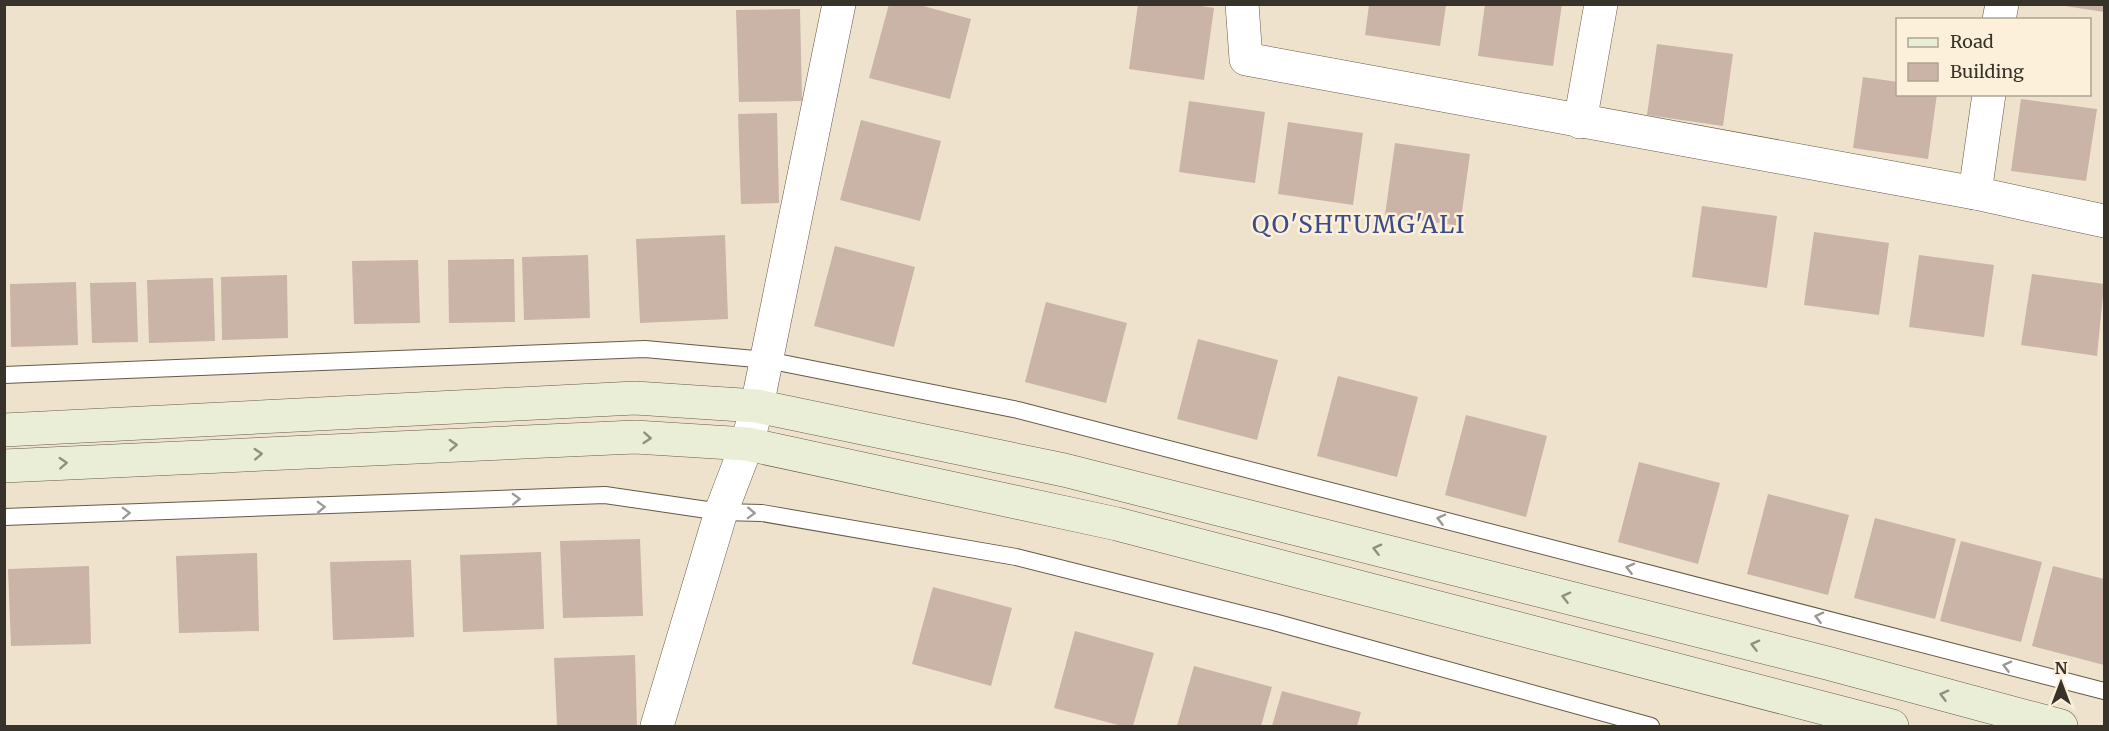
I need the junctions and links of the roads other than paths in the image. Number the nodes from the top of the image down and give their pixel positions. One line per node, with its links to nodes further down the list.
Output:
1 (838, 4): 8 (street)
2 (1242, 4): 5 (street)
3 (1601, 4): 5 (street)
4 (1989, 96): 6 (street)
5 (1580, 122): 6 (street)
6 (1974, 193): 7 (street)
7 (2104, 221)
8 (767, 360): 9 (lane); 10 (street); 16 (lane, one-way to 8)
9 (4, 375)
10 (758, 406): 11 (main road); 12 (street); 20 (main road, one-way to 10)
11 (4, 430)
12 (747, 444): 13 (main road, one-way to 12); 14 (street); 19 (main road)
13 (4, 466)
14 (722, 512): 15 (lane, one-way to 14); 17 (street); 18 (lane, one-way to 18)
15 (4, 517)
16 (2104, 691)
17 (657, 726)
18 (1652, 726)
19 (1892, 726)
20 (2061, 726)

